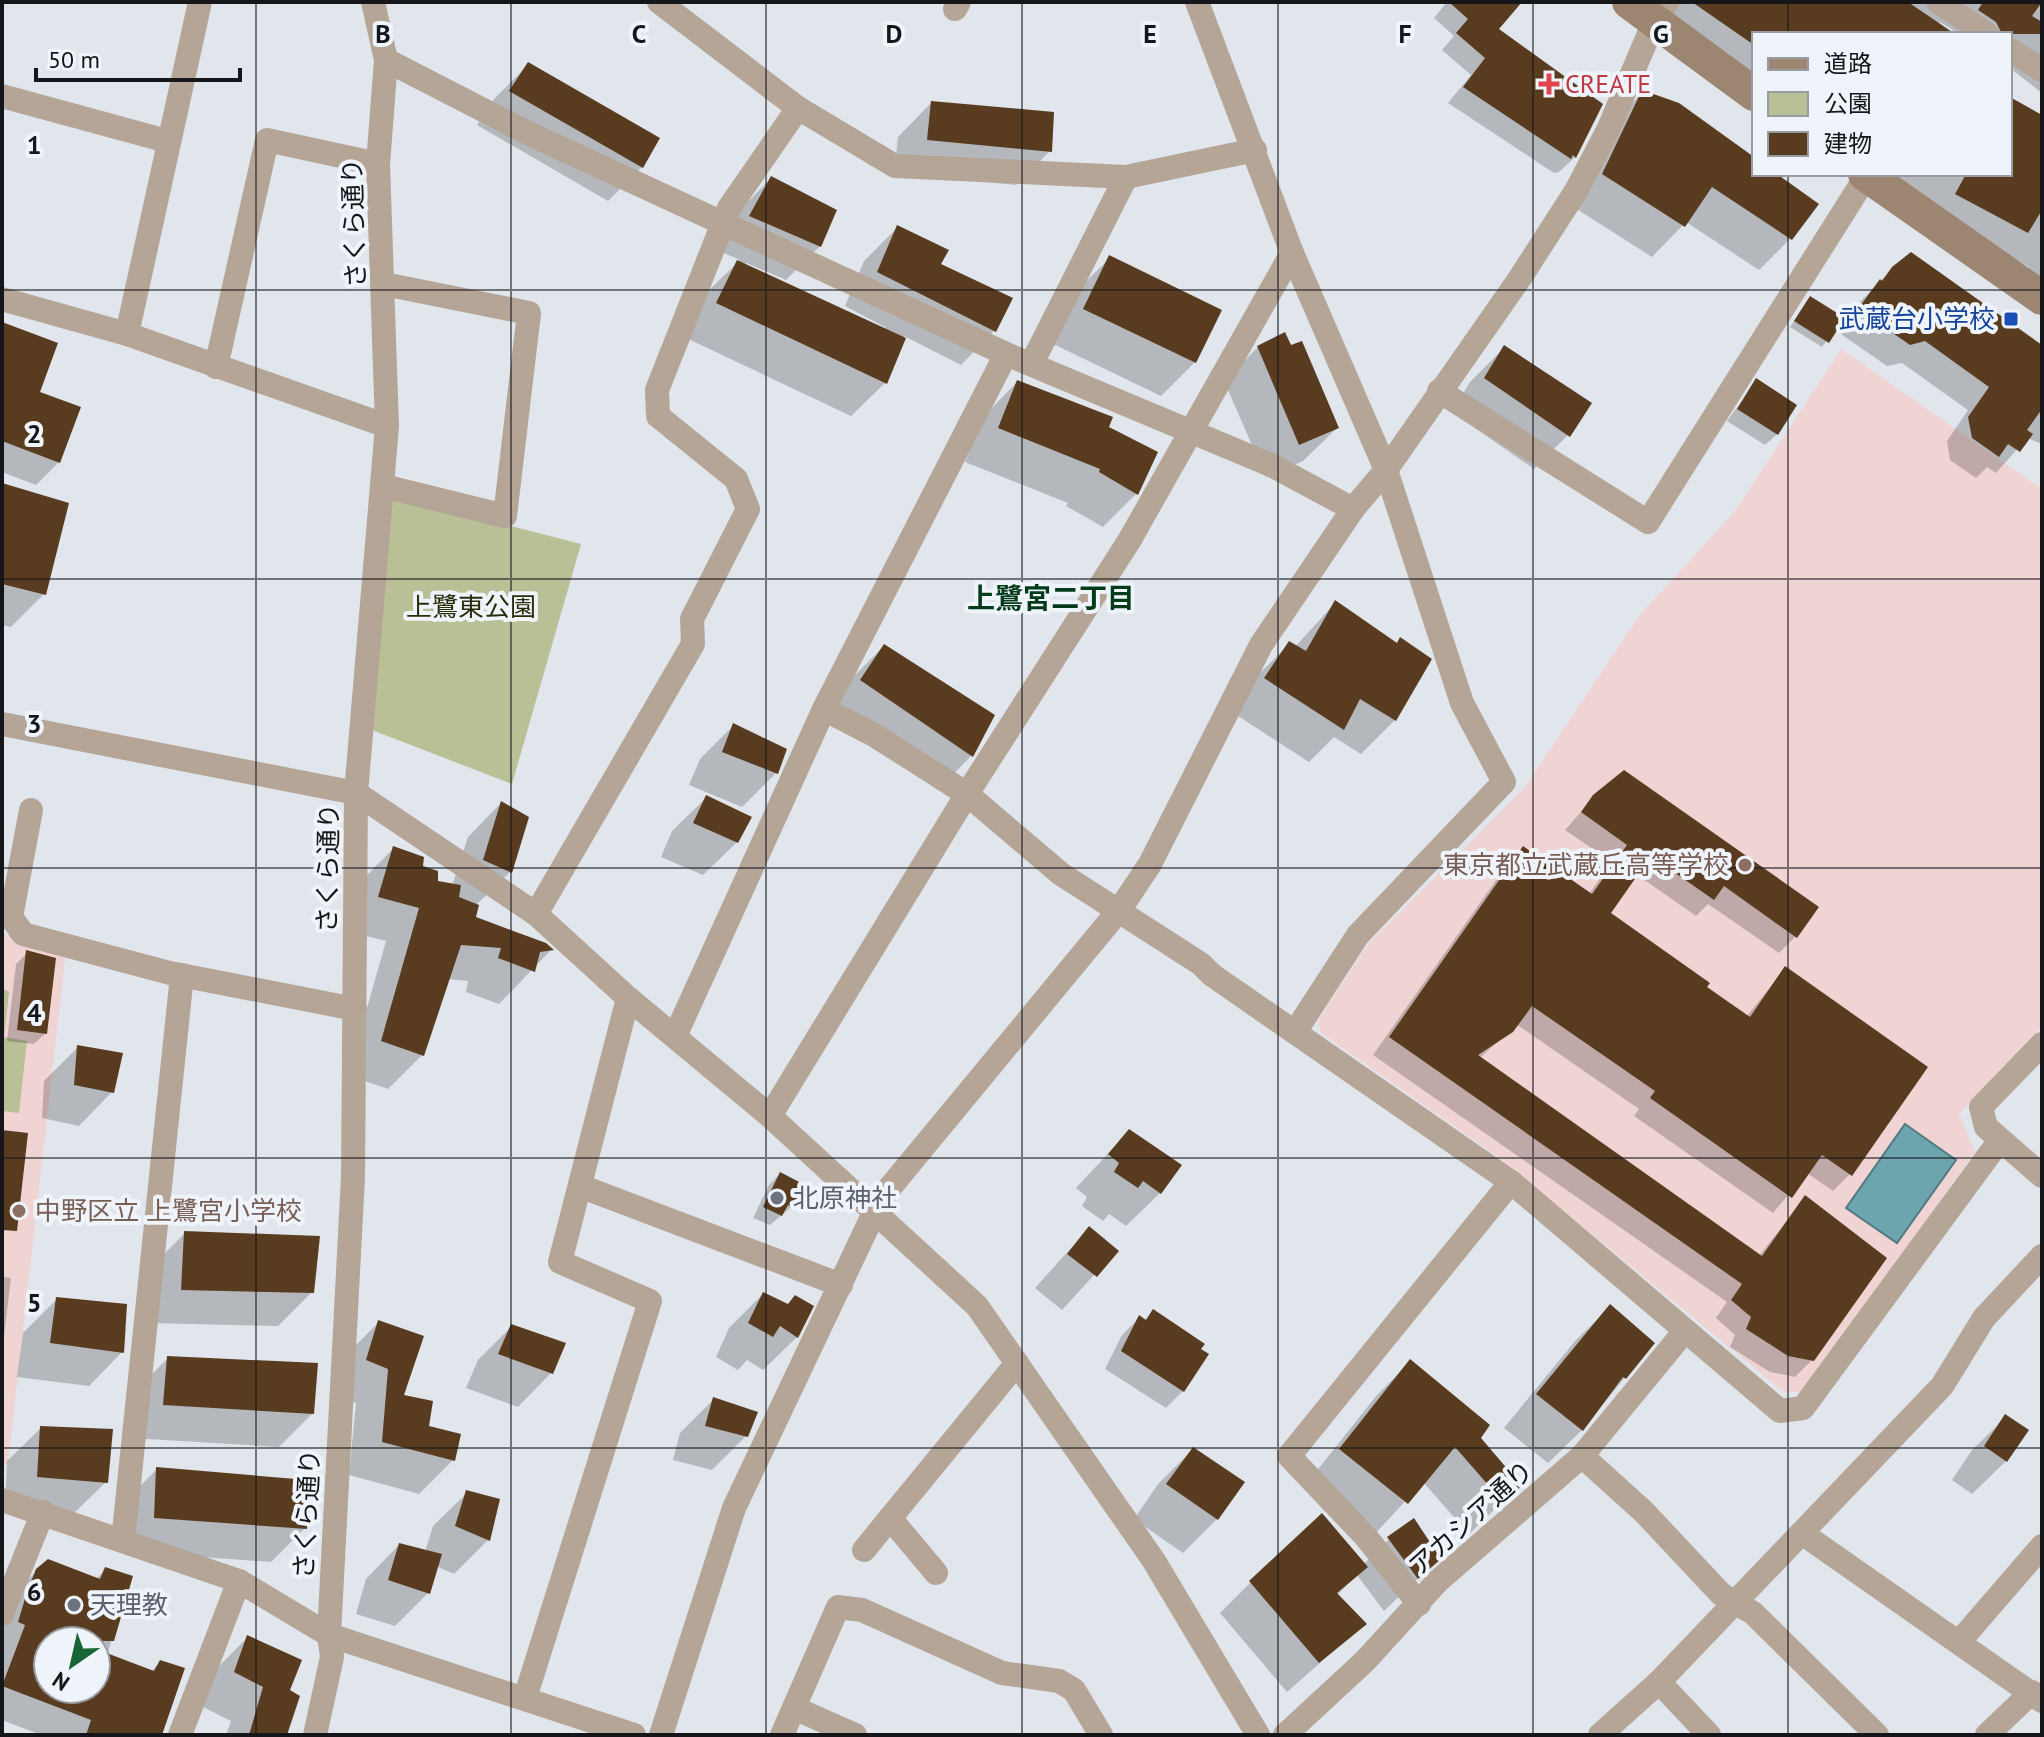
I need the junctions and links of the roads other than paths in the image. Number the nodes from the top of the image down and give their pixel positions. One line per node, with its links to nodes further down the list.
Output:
1 (200, 2): 15 (street)
2 (373, 2): 10 (street, さくら通り)
3 (659, 2): 14 (street)
4 (1197, 2): 16 (street)
5 (1938, 2): 7 (street)
6 (1650, 9): 12 (main road); 30 (street)
7 (1966, 10): 8 (street)
8 (1985, 32)
9 (2012, 51): 11 (street)
10 (386, 60): 17 (street, さくら通り); 21 (street)
11 (2042, 70)
12 (1752, 92)
13 (2, 96): 15 (street)
14 (798, 108): 20 (street); 21 (street)
15 (167, 141): 26 (street)
16 (1255, 150): 20 (street); 22 (street)
17 (378, 164): 23 (street, さくら通り); 29 (street)
18 (1865, 176): 30 (street)
19 (1867, 176): 24 (main road)
20 (1126, 177): 28 (street)
21 (723, 223): 27 (street); 42 (street)
22 (1292, 253): 32 (street); 33 (street)
23 (384, 284): 31 (street, さくら通り); 34 (street)
24 (2042, 298)
25 (2, 299): 26 (street)
26 (127, 334): 29 (street)
27 (1006, 354): 28 (street); 36 (street)
28 (1032, 363): 32 (street)
29 (216, 367): 31 (street)
30 (1439, 391): 33 (street)
31 (387, 426): 34 (street, さくら通り)
32 (1190, 430): 35 (street); 39 (street)
33 (1386, 470): 35 (street); 46 (street)
34 (383, 486): 38 (street, さくら通り)
35 (1353, 509): 41 (street)
36 (824, 709): 39 (street); 47 (street)
37 (2, 724): 38 (street)
38 (356, 793): 42 (street); 45 (street, さくら通り)
39 (967, 794): 41 (street); 49 (street)
40 (31, 810): 43 (street)
41 (1120, 909): 46 (street); 54 (street)
42 (536, 914): 44 (street)
43 (182, 975): 45 (street); 64 (street)
44 (628, 998): 47 (street); 53 (street)
45 (355, 1009): 72 (street, さくら通り)
46 (1295, 1032): 52 (street)
47 (676, 1034): 49 (street)
48 (2042, 1044): 50 (street)
49 (770, 1116): 54 (street)
50 (2000, 1140): 51 (street); 57 (street)
51 (2042, 1176)
52 (1511, 1182): 57 (street); 70 (street)
53 (580, 1186): 56 (street); 76 (street)
54 (874, 1209): 56 (street); 58 (street)
55 (2042, 1256): 63 (street)
56 (841, 1285): 82 (street)
57 (1684, 1332): 59 (street, アカシア通り)
58 (1017, 1363): 62 (street); 86 (street)
59 (1582, 1456): 69 (street); 70 (street, アカシア通り)
60 (2, 1500): 61 (street)
61 (43, 1512): 64 (street); 71 (street)
62 (890, 1518): 66 (street); 67 (street)
63 (1803, 1534): 69 (street); 73 (street)
64 (123, 1541): 68 (street)
65 (2042, 1546): 73 (street)
66 (864, 1550)
67 (936, 1573)
68 (239, 1581): 72 (street); 79 (street)
69 (1735, 1603): 74 (street); 90 (street)
70 (1419, 1604): 87 (street, アカシア通り)
71 (2, 1614)
72 (329, 1635): 76 (street); 80 (street, さくら通り)
73 (1959, 1642): 75 (street)
74 (1659, 1682): 88 (street); 89 (street)
75 (2037, 1697): 91 (street)
76 (525, 1698): 78 (street)
77 (794, 1708): 83 (street); 84 (street); 85 (street)
78 (603, 1730): 81 (street)
79 (180, 1735)
80 (315, 1735)
81 (634, 1735)
82 (661, 1735)
83 (782, 1735)
84 (855, 1735)
85 (1101, 1735)
86 (1258, 1735)
87 (1285, 1735)
88 (1600, 1735)
89 (1709, 1735)
90 (1877, 1735)
91 (1987, 1735)

